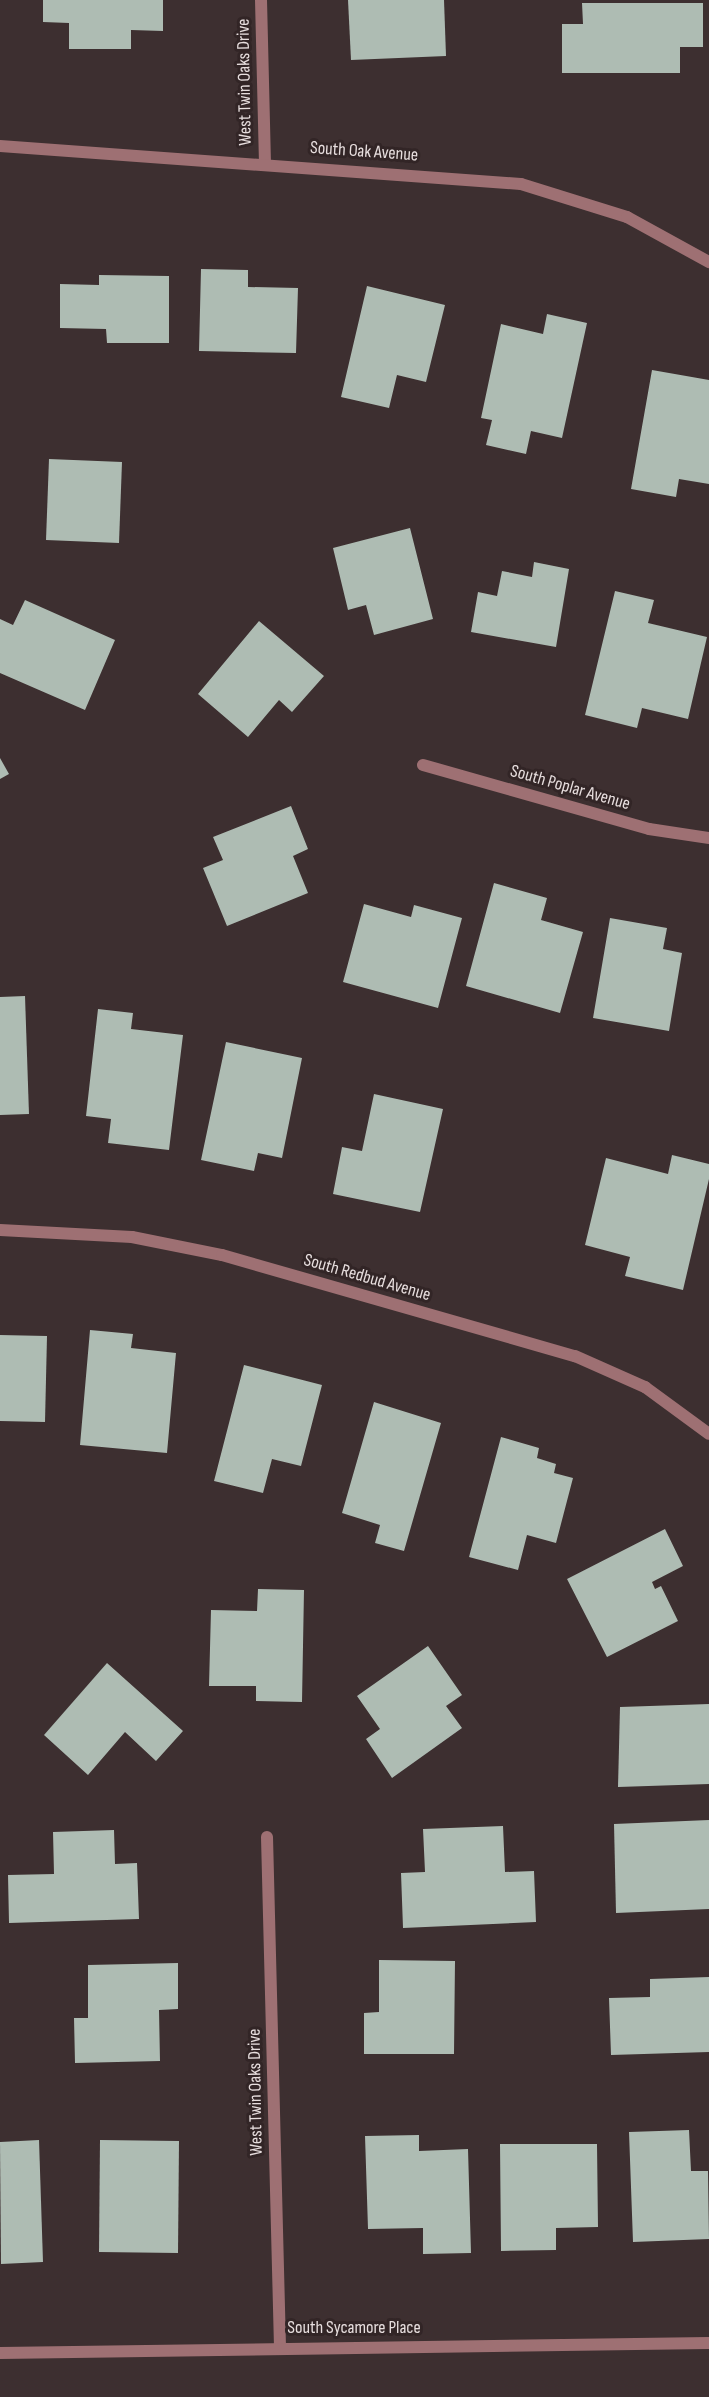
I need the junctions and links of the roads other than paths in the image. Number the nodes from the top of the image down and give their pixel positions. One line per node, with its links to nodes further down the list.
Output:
1 (261, 0): 3 (street, West Twin Oaks Drive)
2 (0, 146): 3 (street, South Oak Avenue)
3 (264, 163): 4 (street, South Oak Avenue)
4 (709, 262)
5 (423, 765): 6 (street, South Poplar Avenue)
6 (709, 838)
7 (0, 1230): 8 (street, South Redbud Avenue)
8 (707, 1427)
9 (267, 1837): 11 (street, West Twin Oaks Drive)
10 (709, 2343): 11 (street, South Sycamore Place)
11 (280, 2347): 12 (street, South Sycamore Place)
12 (0, 2353)

